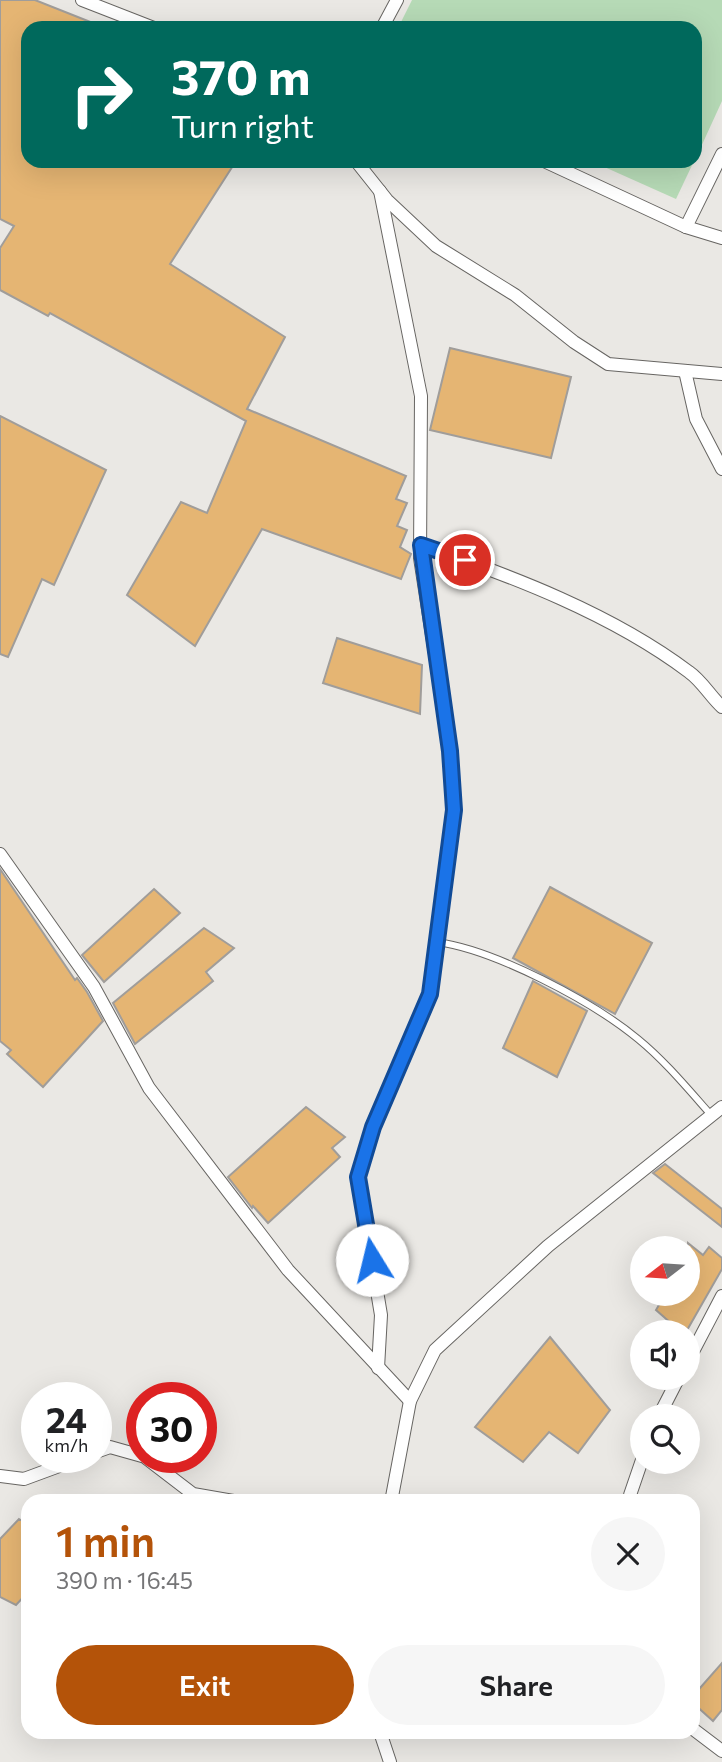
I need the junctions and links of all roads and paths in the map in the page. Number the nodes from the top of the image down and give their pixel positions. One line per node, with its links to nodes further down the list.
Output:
1 (82, 0): 3 (street)
2 (397, 0): 4 (street)
3 (136, 21)
4 (386, 21)
5 (722, 155): 9 (street)
6 (363, 168): 8 (street)
7 (559, 168): 9 (street)
8 (380, 191): 11 (street); 14 (street)
9 (686, 228): 10 (street)
10 (722, 237)
11 (685, 371): 12 (street); 13 (street)
12 (722, 374)
13 (722, 469)
14 (421, 545): 15 (street); 17 (street)
15 (722, 707)
16 (0, 854): 21 (street)
17 (437, 942): 18 (lane); 21 (street)
18 (717, 1112): 22 (street)
19 (722, 1296): 20 (street)
20 (700, 1338)
21 (378, 1368): 22 (street)
22 (411, 1401): 28 (street)
23 (40, 1473): 26 (street)
24 (166, 1473): 27 (street)
25 (637, 1474): 29 (street)
26 (0, 1476)
27 (194, 1494)
28 (393, 1494)
29 (630, 1494)
30 (700, 1734): 32 (street)
31 (382, 1739): 33 (street)
32 (722, 1751)
33 (390, 1762)

